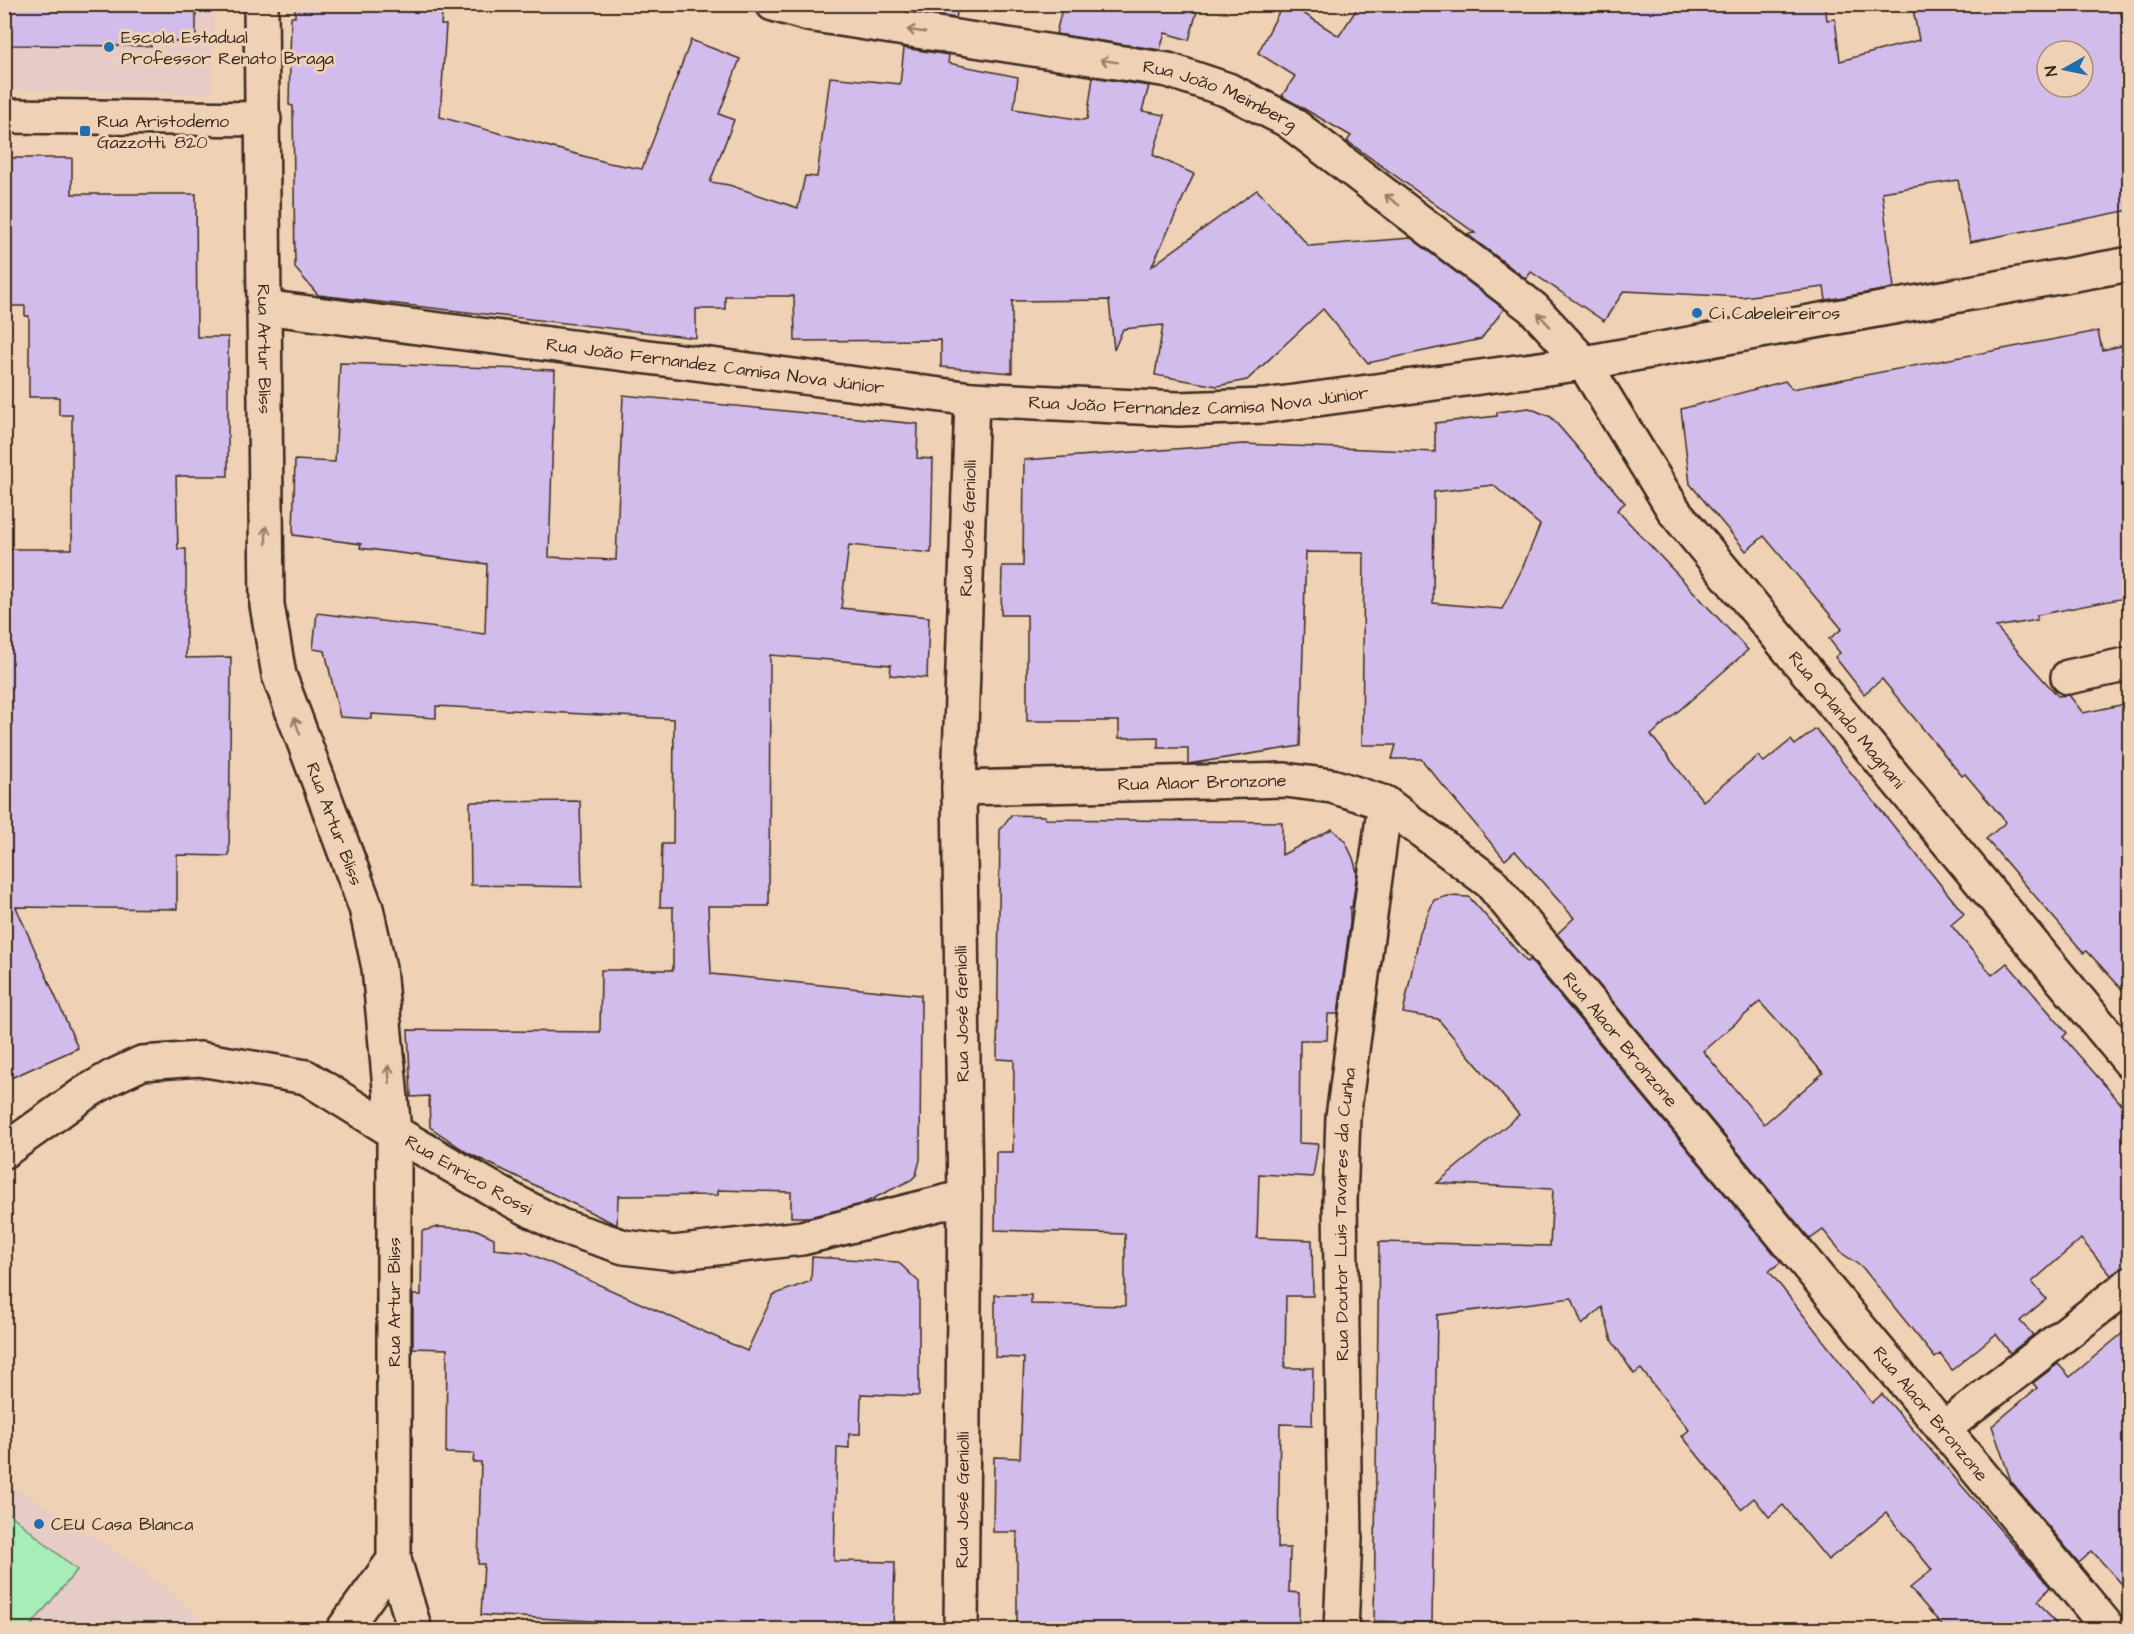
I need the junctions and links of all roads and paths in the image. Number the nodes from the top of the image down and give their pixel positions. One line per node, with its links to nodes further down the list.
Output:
1 (261, 4): 4 (street, Rua Artur Bliss)
2 (773, 4): 7 (street, Rua João Meimberg, one-way to 2)
3 (4, 116): 4 (street)
4 (264, 119): 6 (street, Rua Artur Bliss)
5 (2130, 264): 7 (street, Rua João Fernandez Camisa Nova Júnior)
6 (263, 308): 8 (street, Rua João Fernandez Camisa Nova Júnior); 14 (street, Rua Artur Bliss, one-way to 6)
7 (1584, 363): 8 (street, Rua João Fernandez Camisa Nova Júnior); 13 (street, Rua Orlando Magnani)
8 (972, 399): 11 (street, Rua José Geniolli)
9 (2130, 664): 10 (street)
10 (2068, 677)
11 (958, 788): 12 (street, Rua Alaor Bronzone); 16 (street, Rua José Geniolli)
12 (1385, 803): 18 (street, Rua Alaor Bronzone); 23 (street, Rua Doutor Luis Tavares da Cunha)
13 (2130, 1062)
14 (394, 1132): 15 (street, Rua Enrico Rossi); 16 (street, Rua Enrico Rossi); 19 (street, Rua Artur Bliss)
15 (4, 1151)
16 (965, 1197): 22 (street, Rua José Geniolli)
17 (2130, 1284): 18 (street)
18 (1943, 1429): 24 (street, Rua Alaor Bronzone)
19 (394, 1560): 20 (street); 21 (street, Rua Artur Bliss)
20 (343, 1629)
21 (415, 1629)
22 (961, 1629)
23 (1341, 1629)
24 (2110, 1629)

